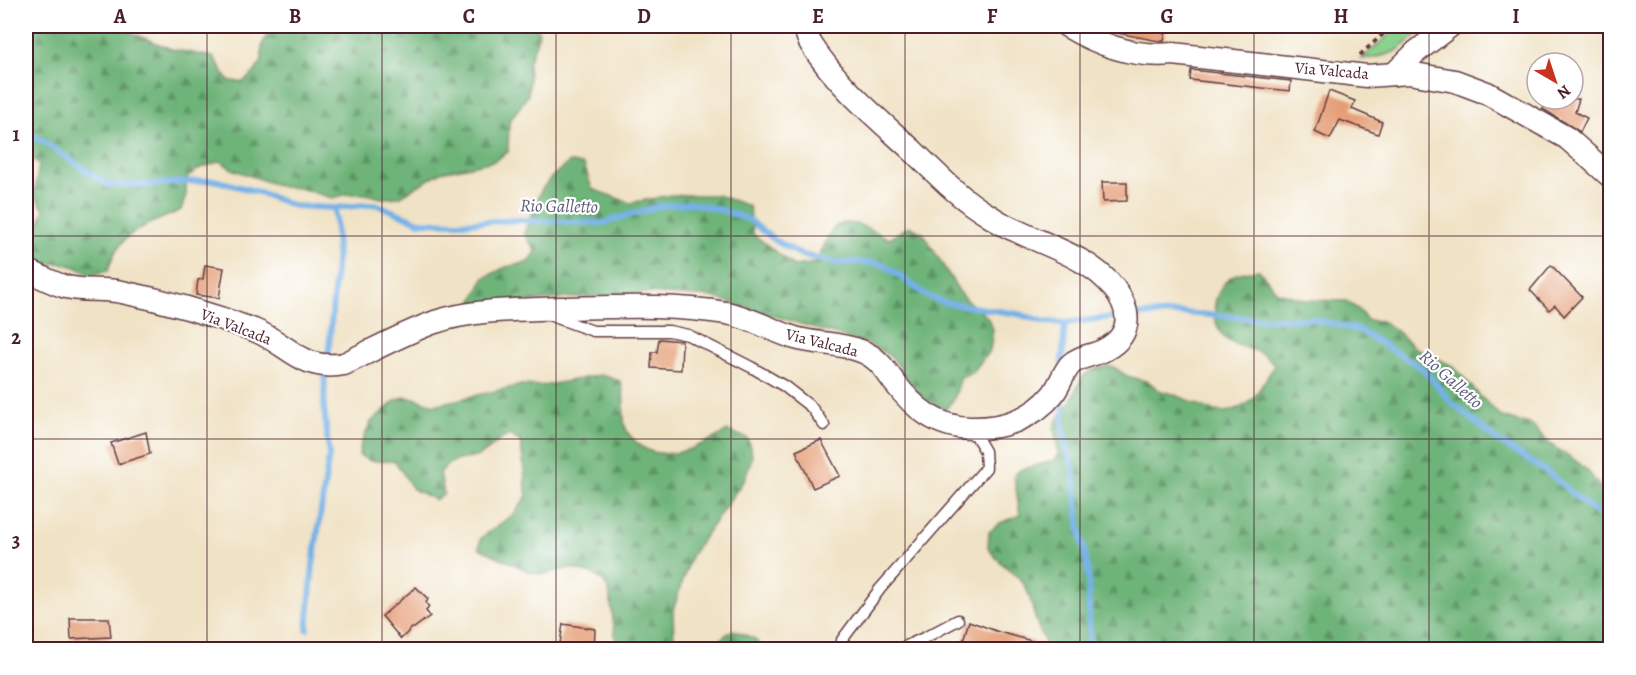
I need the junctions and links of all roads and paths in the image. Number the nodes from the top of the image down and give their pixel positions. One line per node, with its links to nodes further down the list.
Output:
1 (805, 26): 11 (street, Via Valcada)
2 (1067, 26): 5 (street, Via Valcada)
3 (1392, 26): 5 (path)
4 (1450, 26): 6 (street)
5 (1338, 73): 6 (street, Via Valcada)
6 (1394, 74): 7 (street, Via Valcada)
7 (1611, 176)
8 (26, 270): 9 (street, Via Valcada)
9 (535, 309): 10 (lane); 11 (street, Via Valcada)
10 (824, 425)
11 (972, 428): 13 (lane)
12 (958, 620): 14 (lane)
13 (842, 650)
14 (898, 650)

